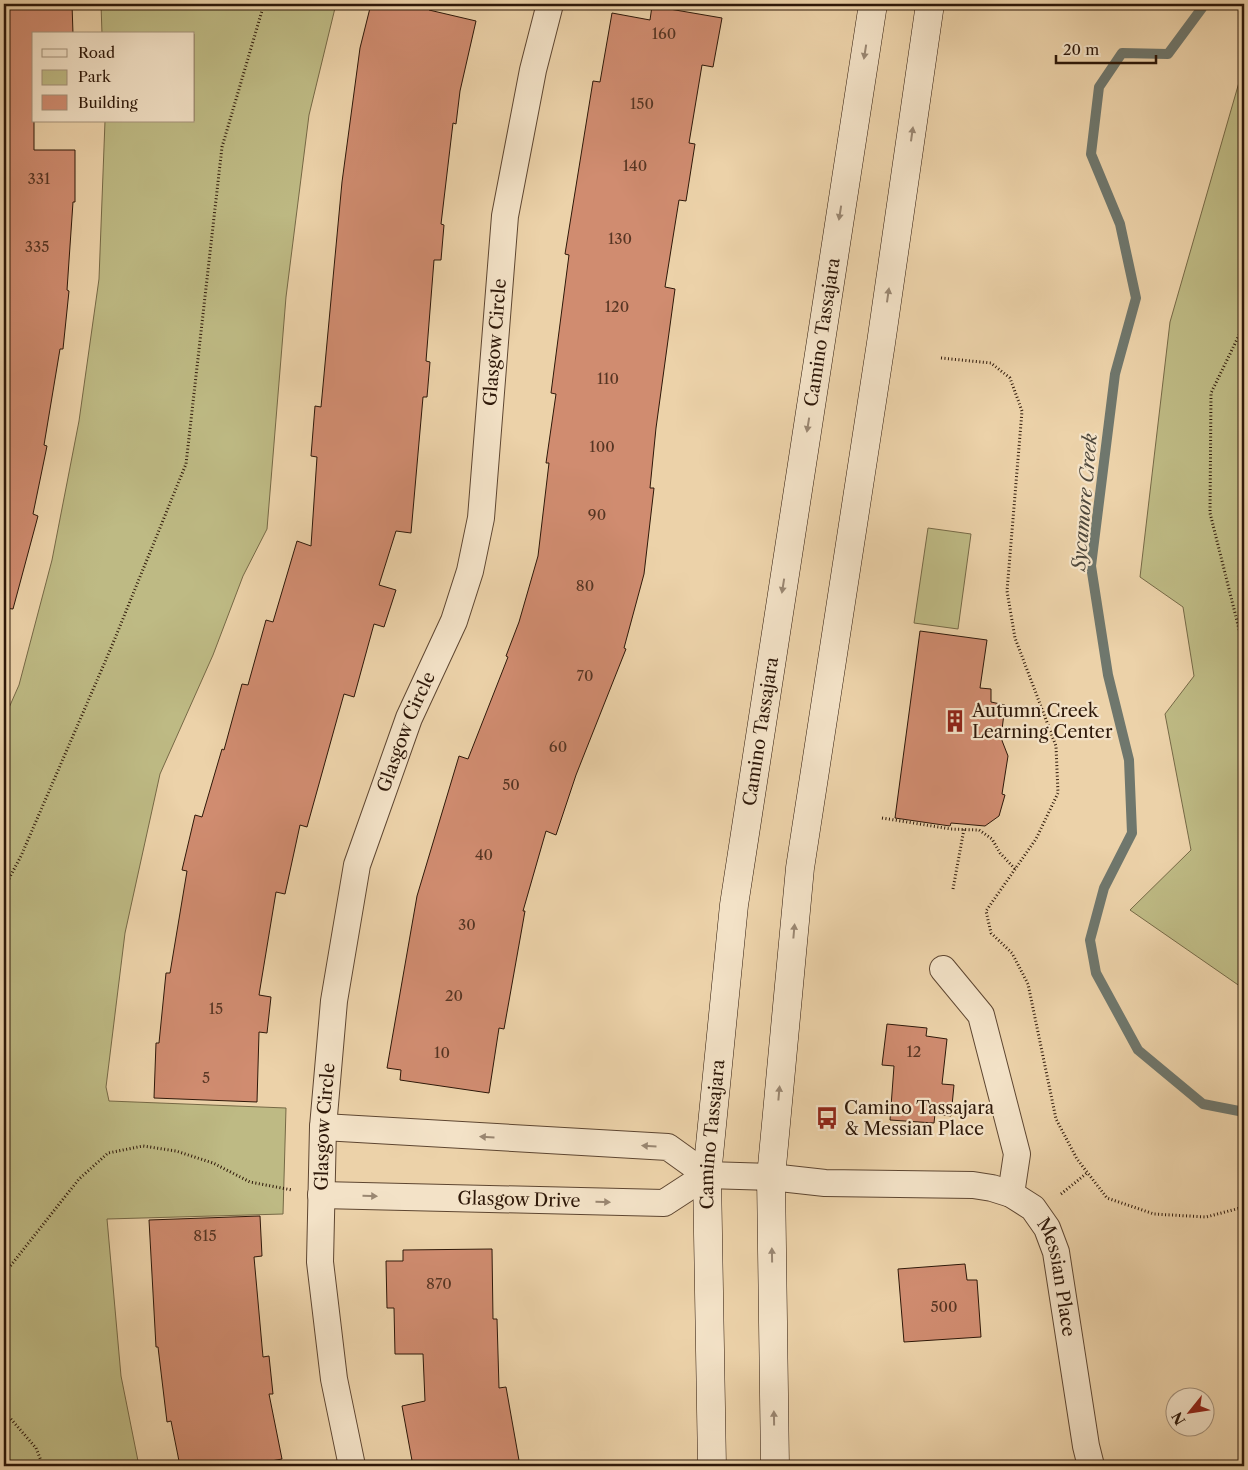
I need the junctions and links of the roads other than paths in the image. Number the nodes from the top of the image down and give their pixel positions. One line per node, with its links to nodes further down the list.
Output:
1 (550, 4): 5 (street, Glasgow Circle)
2 (872, 4): 6 (main road, Camino Tassajara, one-way to 6)
3 (930, 4): 7 (main road, one-way to 3)
4 (943, 969): 8 (street)
5 (323, 1127): 6 (street, one-way to 5); 9 (street, Glasgow Circle)
6 (706, 1175): 7 (street); 9 (street, Glasgow Drive, one-way to 6); 11 (main road, Camino Tassajara)
7 (771, 1177): 8 (street, Messian Place); 12 (main road, one-way to 7)
8 (1011, 1194): 13 (street, Messian Place)
9 (322, 1195): 10 (street, Glasgow Circle)
10 (352, 1466)
11 (712, 1466)
12 (775, 1466)
13 (1091, 1466)

